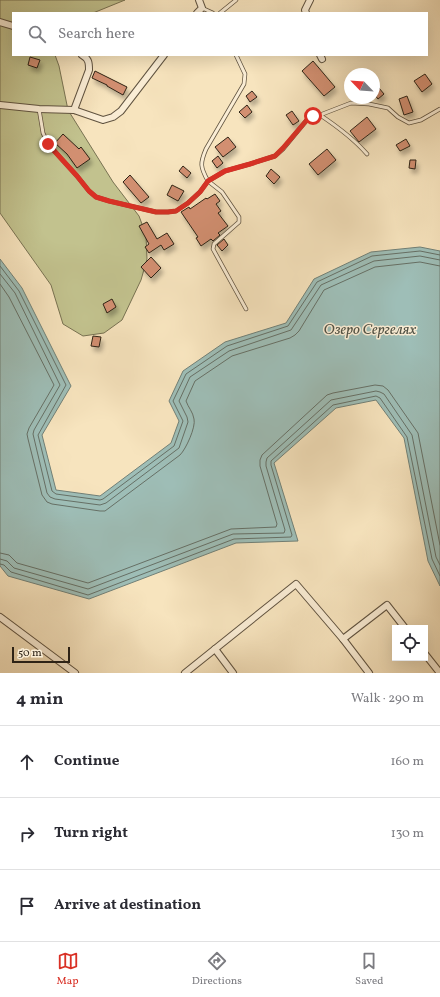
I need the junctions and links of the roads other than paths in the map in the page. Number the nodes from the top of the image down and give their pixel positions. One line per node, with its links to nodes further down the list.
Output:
1 (199, 0): 4 (street)
2 (236, 0): 5 (lane)
3 (310, 0): 6 (street)
4 (199, 11)
5 (221, 12)
6 (306, 12)
7 (0, 22): 8 (street)
8 (12, 26)
9 (84, 56): 15 (street)
10 (163, 56): 15 (street)
11 (236, 56): 18 (lane)
12 (0, 105): 13 (street)
13 (39, 109): 15 (street); 18 (lane)
14 (440, 109): 16 (lane)
15 (74, 110)
16 (320, 115): 17 (lane); 18 (lane)
17 (367, 154)
18 (208, 181): 19 (lane)
19 (246, 309)
20 (0, 617): 25 (street)
21 (402, 625): 22 (street)
22 (343, 639): 23 (street); 28 (street)
23 (215, 649): 26 (street); 27 (street)
24 (428, 658): 29 (street)
25 (75, 673)
26 (185, 673)
27 (233, 673)
28 (369, 673)
29 (440, 673)

